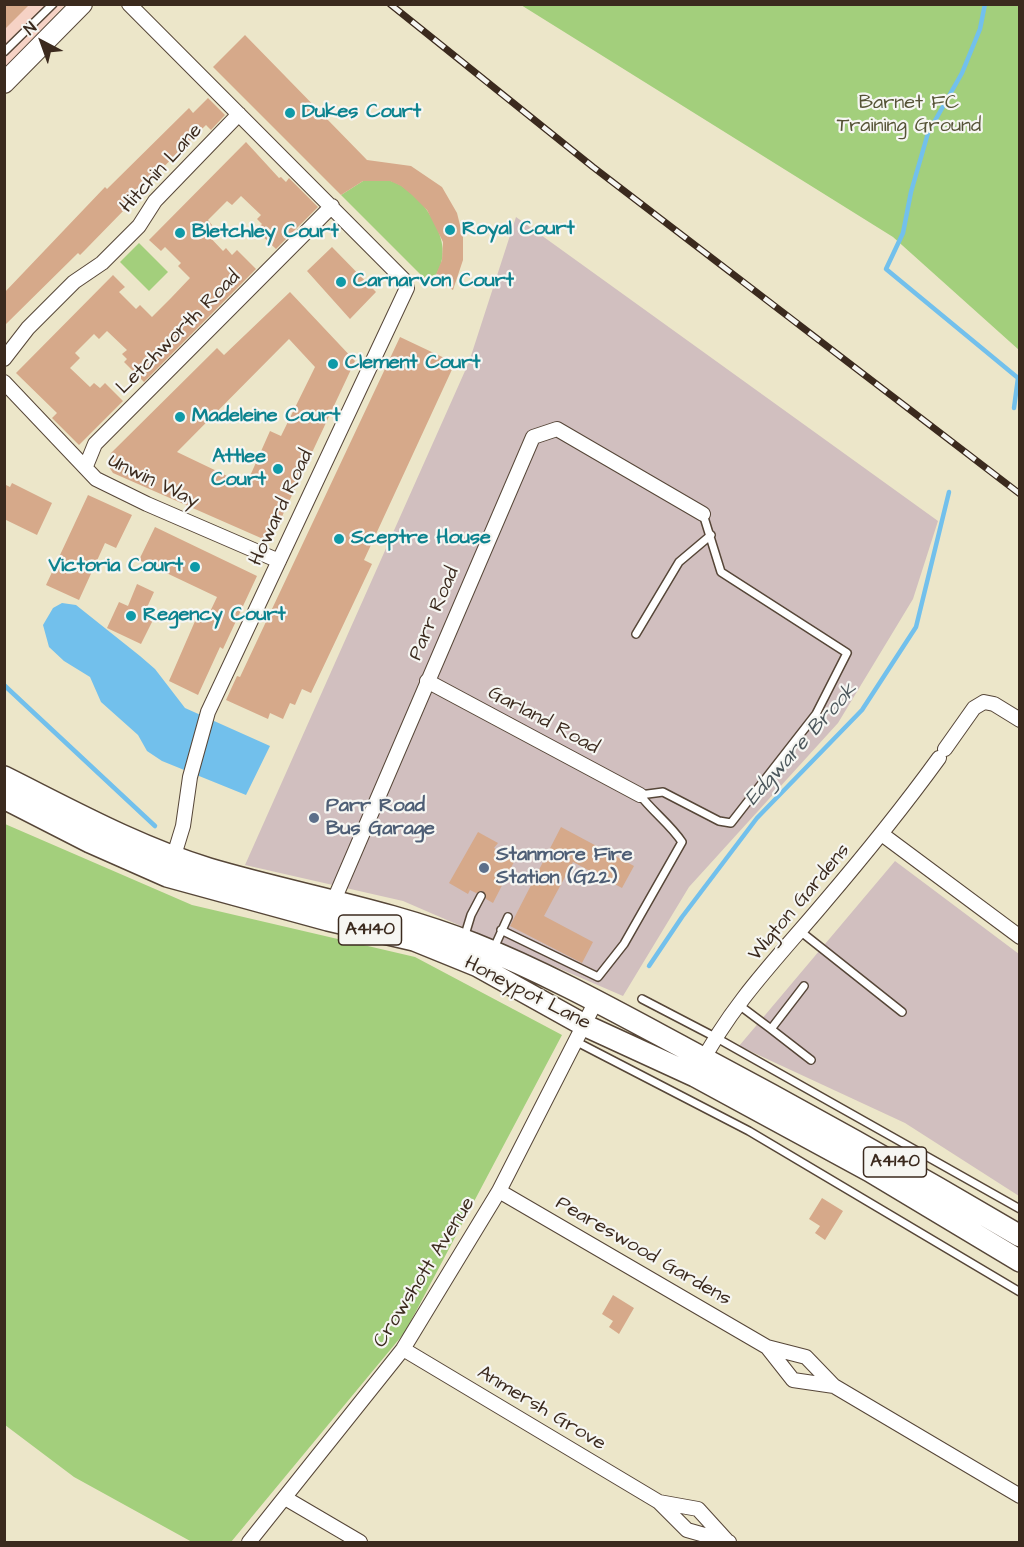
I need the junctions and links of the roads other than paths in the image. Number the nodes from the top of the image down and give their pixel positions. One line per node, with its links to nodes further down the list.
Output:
1 (53, 4): 4 (lane)
2 (82, 4): 5 (main road)
3 (129, 4): 6 (street)
4 (4, 52)
5 (4, 83)
6 (239, 114): 7 (street, Howard Road); 8 (street, Hitchin Lane)
7 (332, 206): 10 (street, Letchworth Road); 13 (street, Howard Road)
8 (4, 359)
9 (4, 382): 10 (street, Unwin Way)
10 (86, 466): 13 (street, Unwin Way)
11 (703, 514): 12 (lane); 15 (street, Parr Road)
12 (711, 535): 14 (lane); 18 (lane)
13 (279, 561): 21 (street, Howard Road)
14 (636, 634)
15 (427, 681): 18 (street, Garland Road); 23 (street, Parr Road)
16 (1020, 720): 20 (street, Wigton Gardens)
17 (4, 777): 21 (main road, Honeypot Lane / A4140)
18 (640, 795): 25 (lane)
19 (4, 798): 21 (main road, Honeypot Lane / A4140)
20 (882, 835): 26 (street, Wigton Gardens); 27 (street)
21 (170, 867): 23 (main road, Honeypot Lane / A4140)
22 (481, 896): 28 (lane)
23 (330, 911): 28 (main road, Honeypot Lane / A4140); 29 (main road, Honeypot Lane / A4140)
24 (508, 917): 25 (lane)
25 (501, 930): 29 (lane)
26 (800, 931): 33 (street, Wigton Gardens); 34 (lane)
27 (1020, 937)
28 (464, 940): 29 (main road, Honeypot Lane / A4140)
29 (488, 961): 32 (main road, Honeypot Lane / A4140); 36 (main road, Honeypot Lane / A4140)
30 (804, 986): 35 (lane)
31 (642, 999): 37 (lane)
32 (596, 1000): 36 (street, Crowshott Avenue); 39 (main road, Honeypot Lane / A4140)
33 (739, 1005): 35 (lane); 37 (street, Wigton Gardens)
34 (902, 1012)
35 (771, 1029): 38 (lane)
36 (580, 1033): 39 (main road, Honeypot Lane / A4140); 40 (street, Crowshott Avenue); 44 (lane)
37 (715, 1037): 39 (street, Wigton Gardens); 41 (lane)
38 (811, 1060)
39 (699, 1067): 42 (main road, Honeypot Lane / A4140); 43 (main road, Honeypot Lane / A4140)
40 (499, 1191): 45 (street, Peareswood Gardens); 46 (street, Crowshott Avenue)
41 (1020, 1209)
42 (1020, 1236)
43 (1020, 1261)
44 (1020, 1292)
45 (767, 1347): 47 (street, Peareswood Gardens); 47 (street, Peareswood Gardens)
46 (403, 1349): 49 (street, Crowshott Avenue); 50 (street, Anmersh Grove)
47 (834, 1386): 48 (street, Peareswood Gardens)
48 (1020, 1497)
49 (285, 1498): 51 (street, Crowshott Avenue); 52 (street)
50 (659, 1502): 53 (street, Anmersh Grove); 53 (street, Anmersh Grove)
51 (249, 1542)
52 (360, 1542)
53 (729, 1542)

